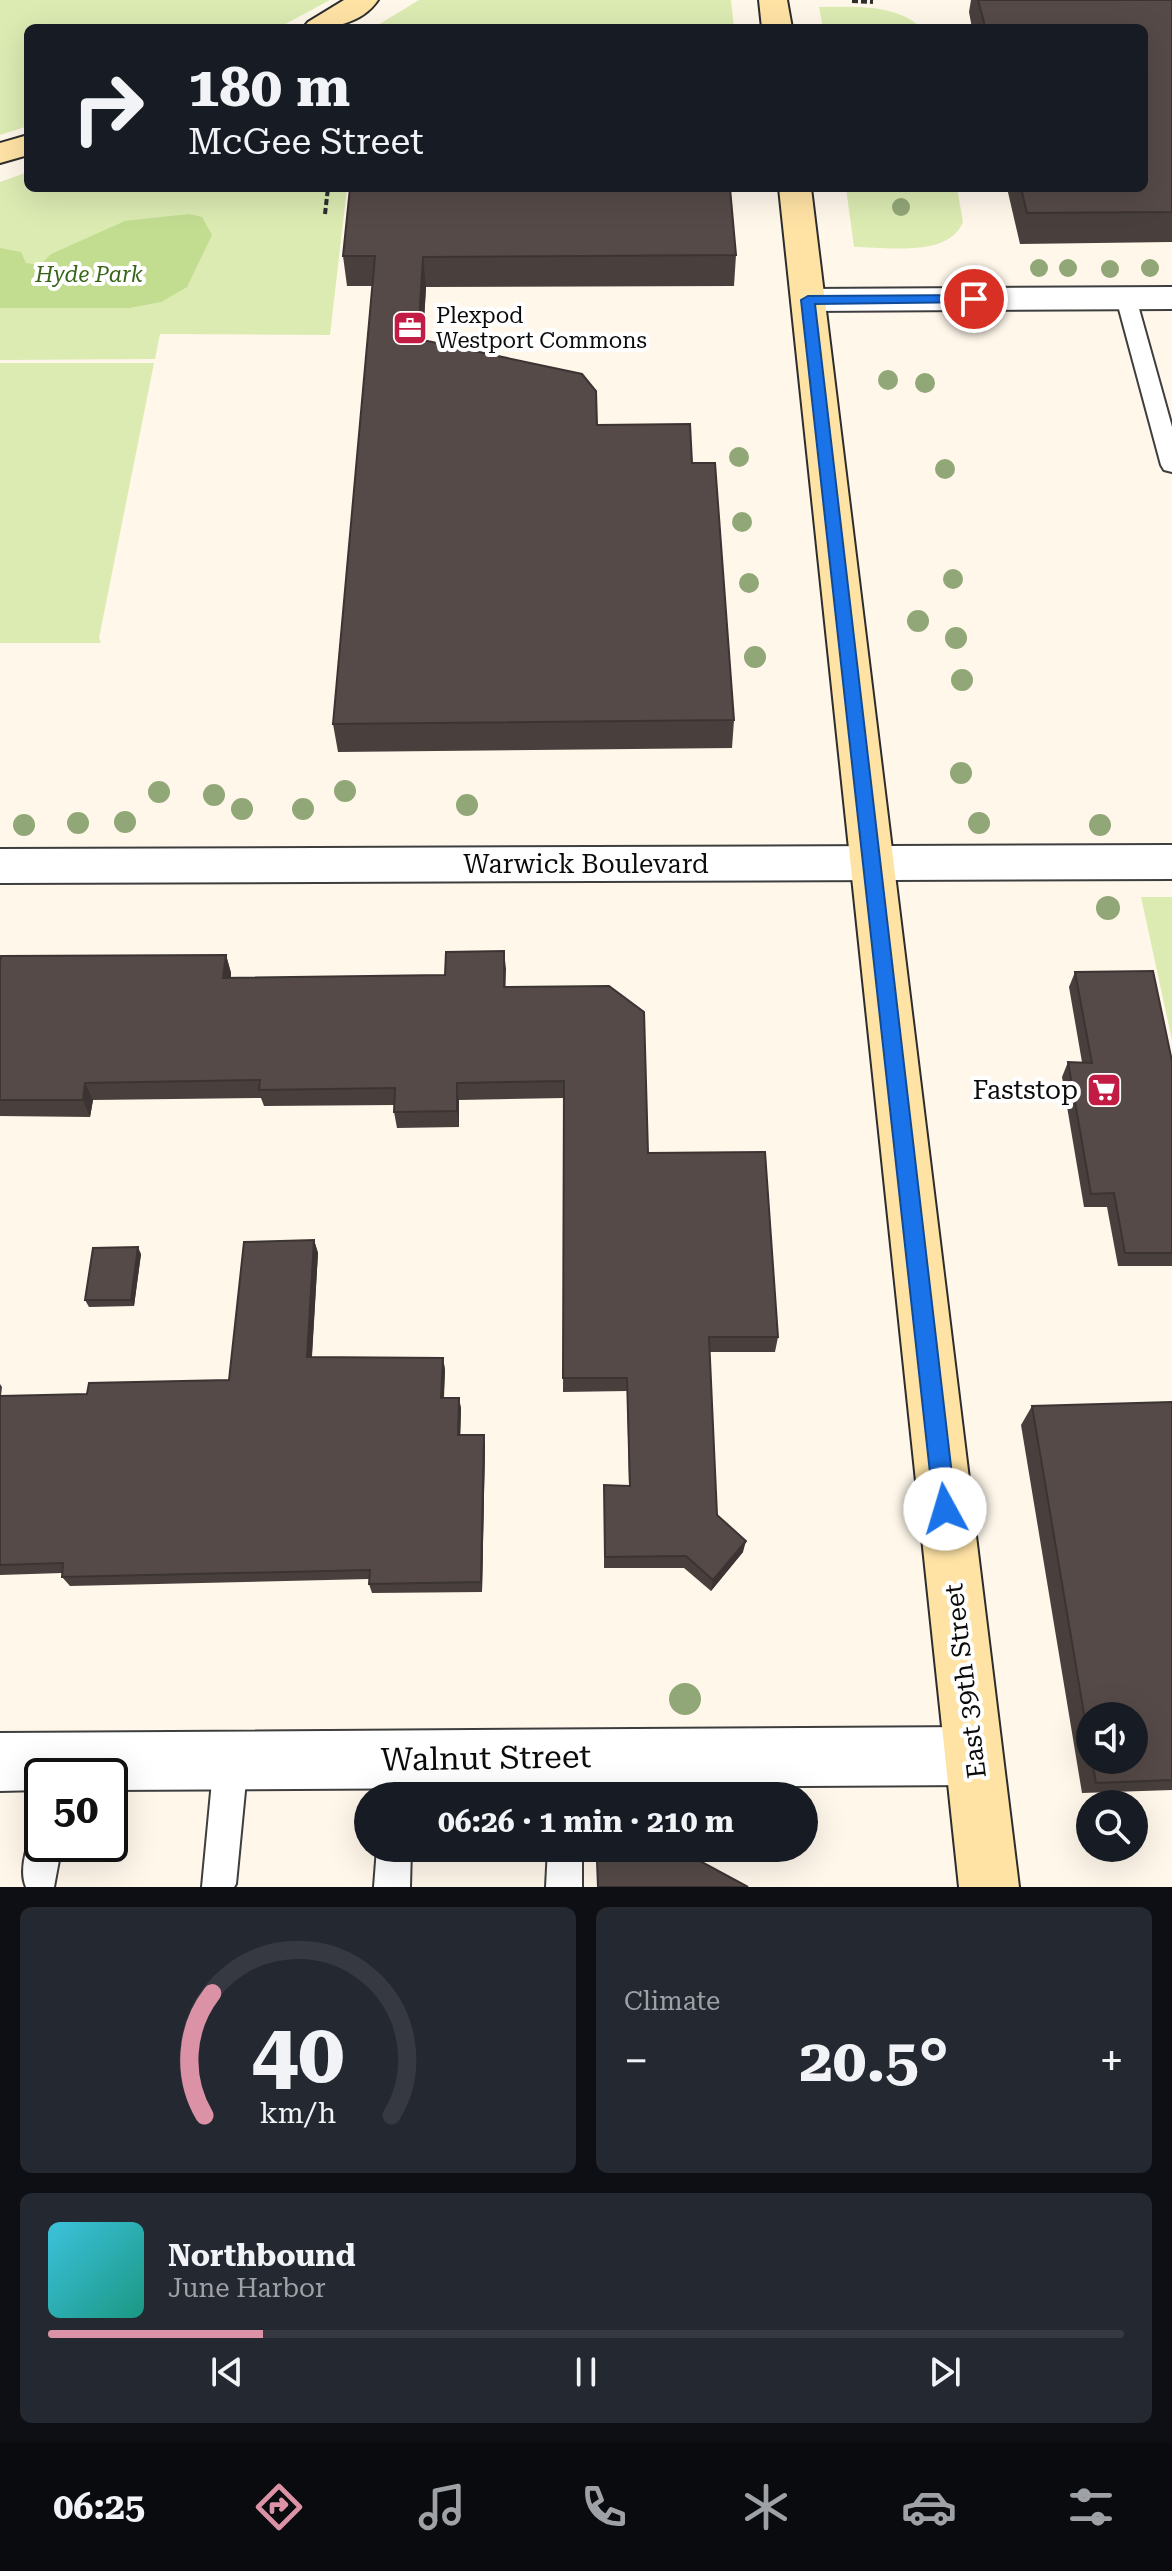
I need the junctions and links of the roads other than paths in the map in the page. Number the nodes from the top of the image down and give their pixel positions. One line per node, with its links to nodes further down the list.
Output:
1 (364, 0): 3 (main road)
2 (773, 0): 4 (main road)
3 (325, 24)
4 (776, 24)
5 (24, 145): 6 (main road)
6 (0, 154)
7 (795, 192): 10 (main road, East 39th Street)
8 (1126, 298): 9 (street); 10 (street); 11 (lane)
9 (1172, 298)
10 (808, 300): 13 (main road, East 39th Street)
11 (1172, 465)
12 (1172, 862): 13 (street, Warwick Boulevard)
13 (871, 863): 14 (street, Warwick Boulevard); 15 (main road, East 39th Street)
14 (0, 866)
15 (973, 1756): 20 (street, Walnut Street); 27 (main road, East 39th Street)
16 (231, 1760): 19 (street, Walnut Street); 21 (street, Walnut Street); 24 (lane)
17 (0, 1762): 18 (street, Walnut Street)
18 (24, 1765)
19 (128, 1765)
20 (566, 1776): 21 (street, Walnut Street)
21 (397, 1778)
22 (393, 1862): 25 (lane)
23 (565, 1862): 26 (lane)
24 (218, 1884)
25 (392, 1887)
26 (564, 1887)
27 (989, 1887)

